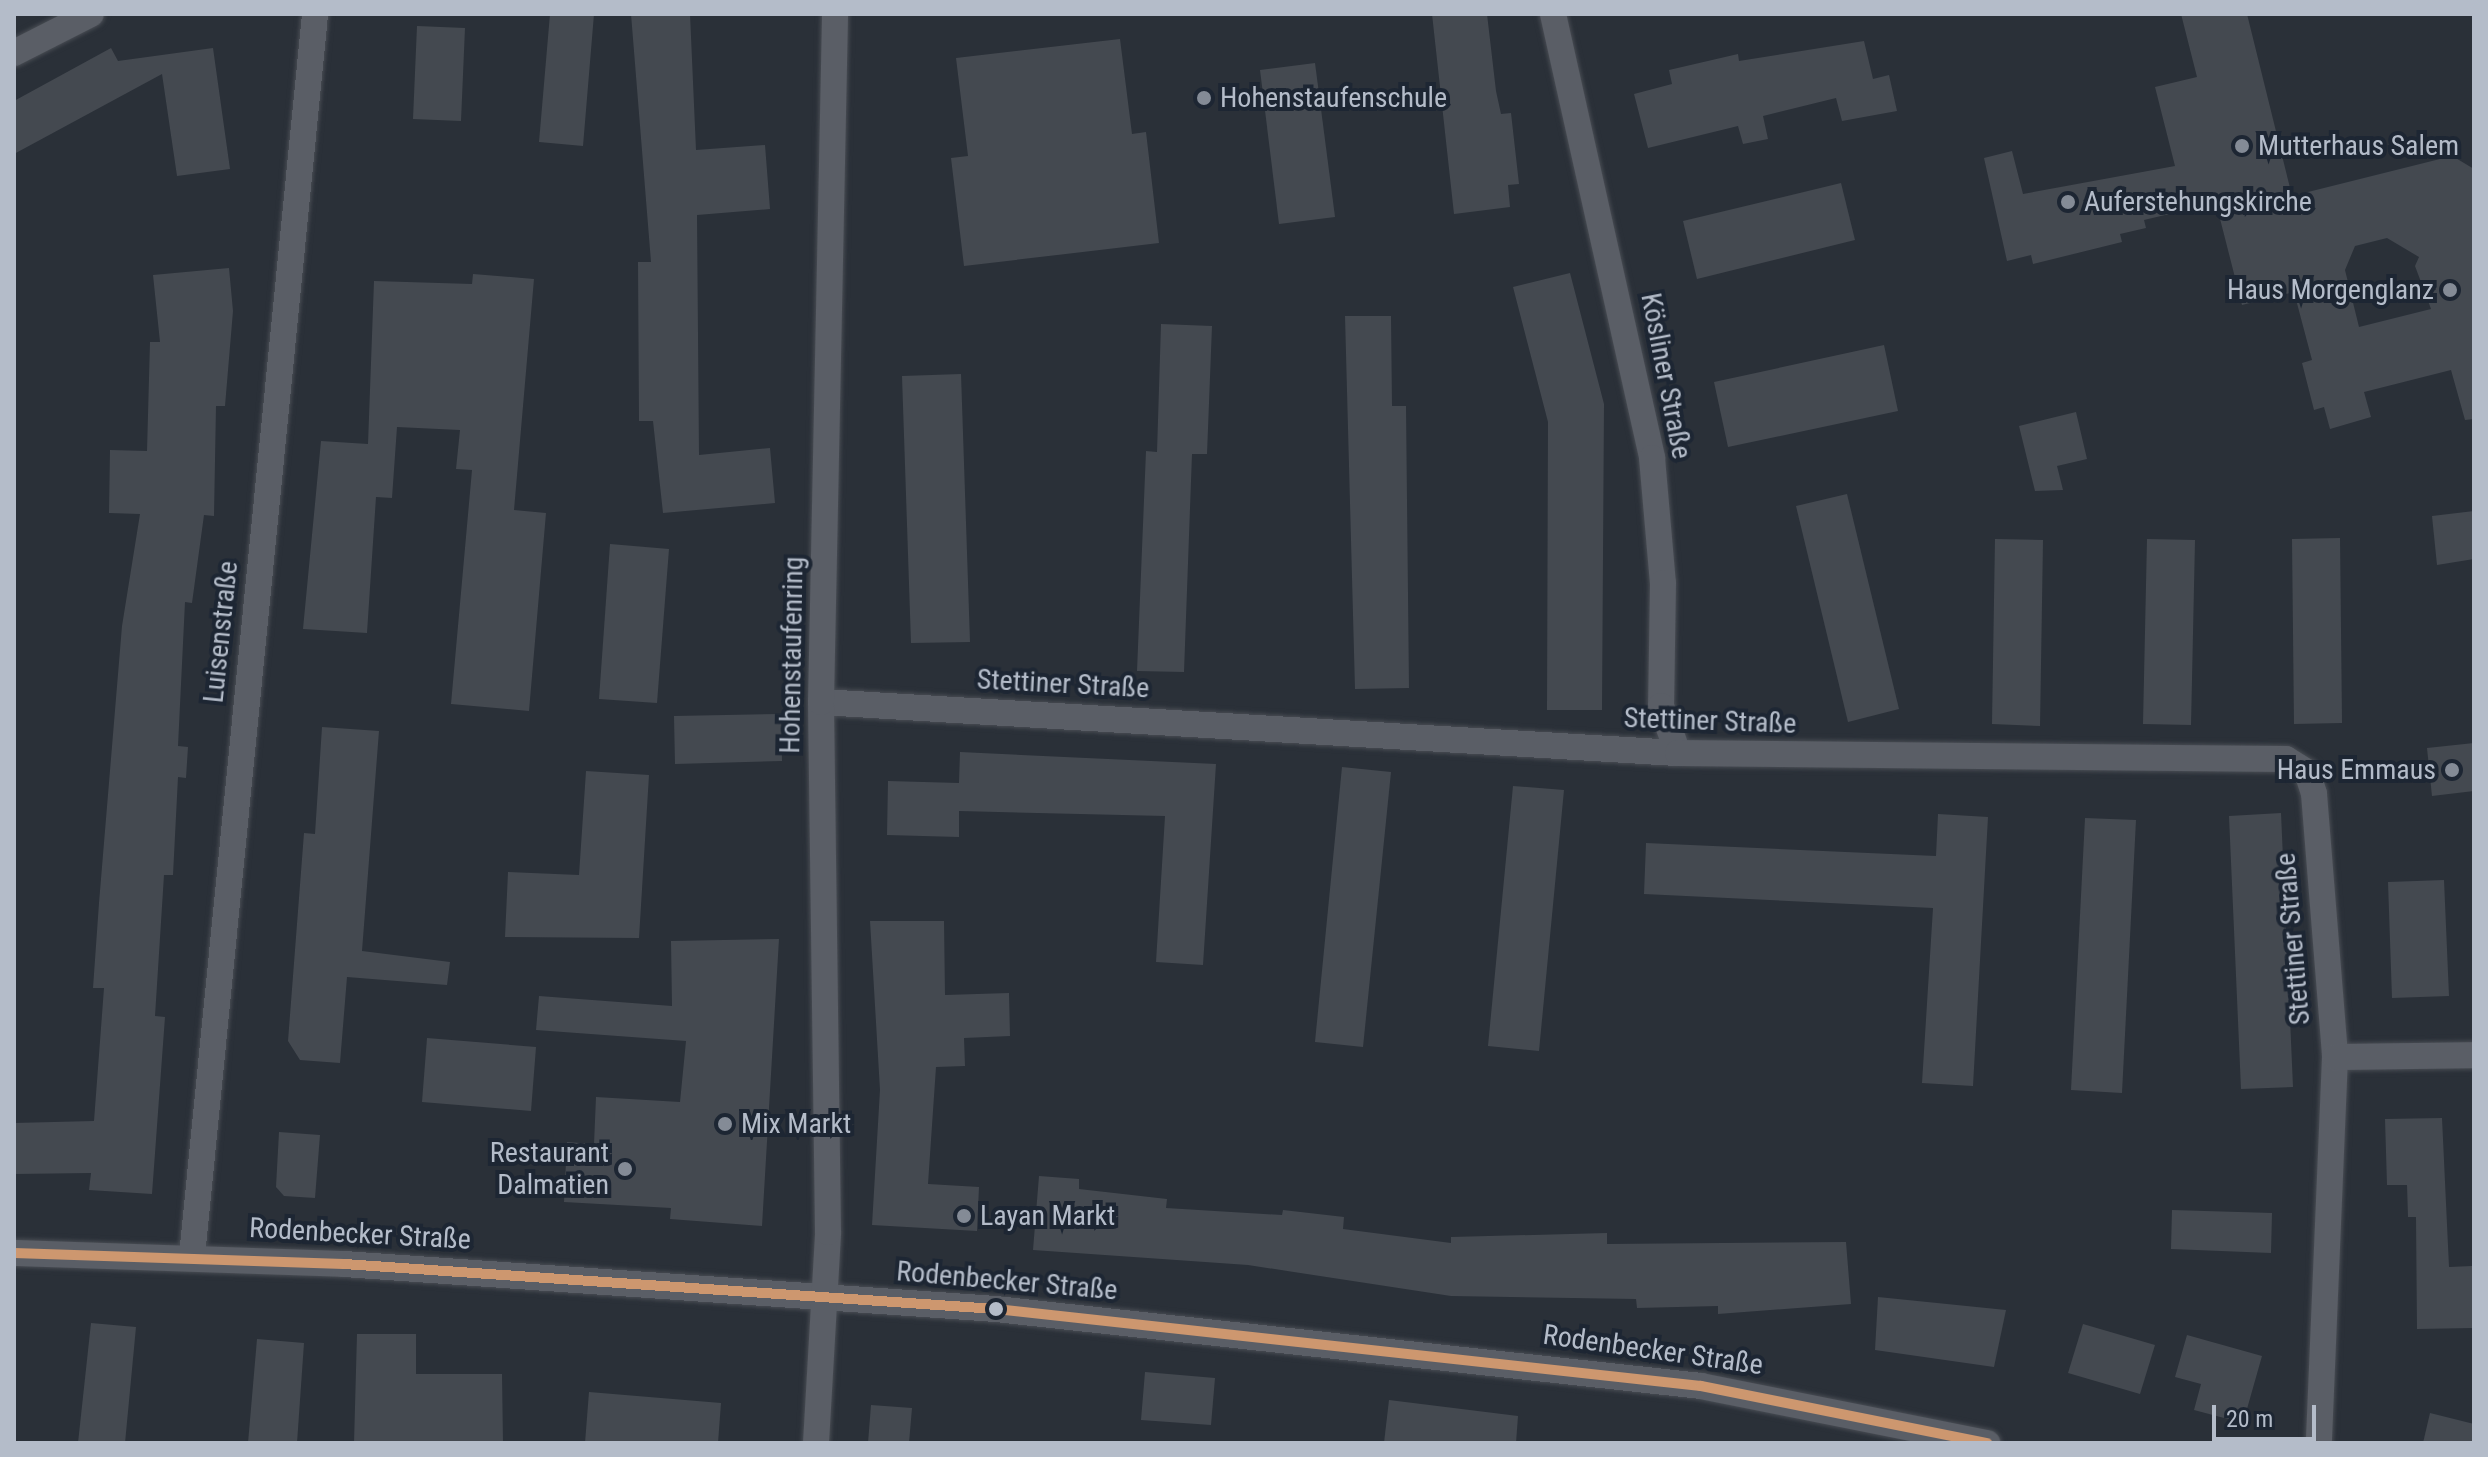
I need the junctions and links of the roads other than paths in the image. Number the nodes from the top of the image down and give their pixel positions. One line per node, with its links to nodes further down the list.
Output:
1 (91, 14): 5 (street)
2 (315, 14): 11 (street, Luisenstraße)
3 (835, 14): 6 (street, Hohenstaufenring)
4 (1553, 14): 7 (street, Kösliner Straße)
5 (14, 53)
6 (821, 702): 7 (street, Stettiner Straße); 12 (street, Hohenstaufenring)
7 (1678, 753): 9 (street, Stettiner Straße)
8 (2474, 1055): 9 (street, Stettiner Straße)
9 (2335, 1057): 15 (street, Stettiner Straße)
10 (14, 1253): 11 (street, Rodenbecker Straße)
11 (192, 1256): 12 (street, Rodenbecker Straße)
12 (825, 1298): 13 (street, Hohenstaufenring); 14 (street, Rodenbecker Straße)
13 (816, 1443)
14 (1987, 1443)
15 (2319, 1443)

